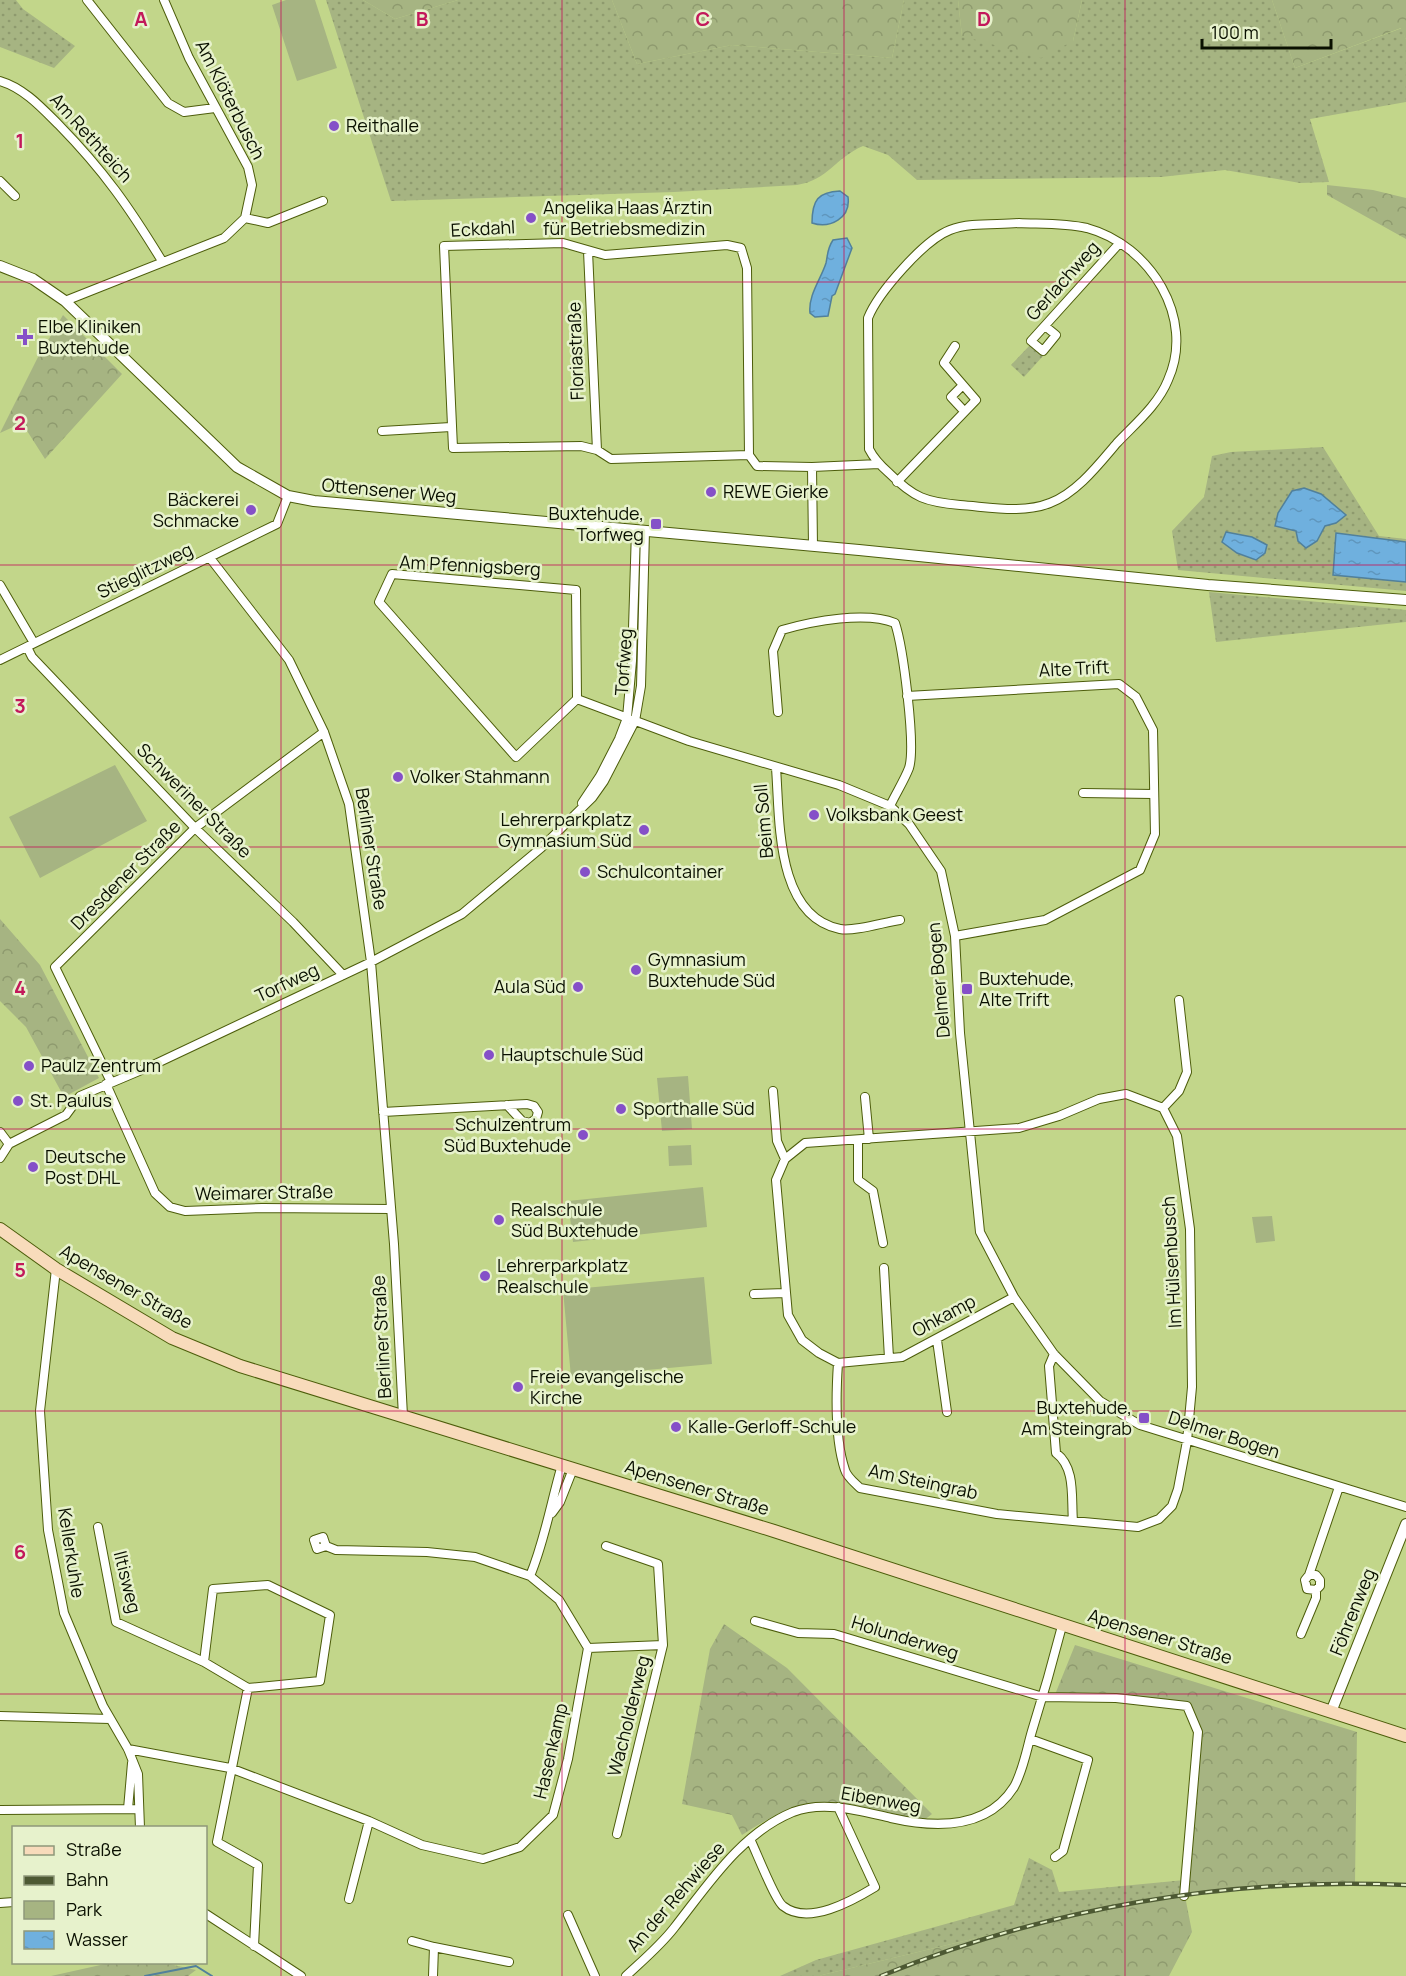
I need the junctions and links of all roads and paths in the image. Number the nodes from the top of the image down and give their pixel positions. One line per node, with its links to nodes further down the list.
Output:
1 (87, 0): 4 (street)
2 (164, 0): 4 (street, Am Klöterbusch)
3 (0, 81): 11 (street, Am Rethteich)
4 (215, 108): 8 (street, Am Klöterbusch)
5 (0, 181): 6 (street)
6 (15, 196)
7 (323, 201): 8 (street)
8 (245, 218): 11 (street)
9 (1120, 243): 14 (street, Gerlachweg); 22 (street); 24 (street)
10 (588, 251): 18 (street, Eckdahl); 20 (street, Floriastraße); 21 (street, Eckdahl)
11 (162, 261): 13 (street)
12 (0, 266): 13 (street, Ottensener Weg)
13 (65, 301): 25 (street, Ottensener Weg)
14 (1045, 326): 14 (street, Gerlachweg)
15 (955, 346): 16 (street)
16 (963, 385): 17 (street); 17 (street)
17 (964, 411): 24 (street)
18 (451, 427): 19 (street); 20 (street, Eckdahl)
19 (382, 431)
20 (597, 450): 21 (street, Eckdahl)
21 (749, 455): 23 (street, Eckdahl)
22 (879, 464): 23 (street, Eckdahl); 24 (street)
23 (812, 467): 27 (street)
24 (897, 482)
25 (288, 496): 26 (street, Ottensener Weg); 28 (street, Stieglitzweg)
26 (640, 530): 27 (street, Ottensener Weg); 36 (street, Torfweg)
27 (813, 546): 30 (street, Ottensener Weg)
28 (210, 558): 31 (street, Stieglitzweg); 37 (street, Berliner Straße)
29 (0, 585): 31 (street, Schweriner Straße)
30 (1406, 600)
31 (30, 645): 32 (street, Stieglitzweg); 42 (street, Schweriner Straße)
32 (0, 660)
33 (907, 696): 35 (street); 40 (street, Alte Trift); 41 (street)
34 (578, 699): 34 (street, Am Pfennigsberg); 36 (street)
35 (778, 712)
36 (631, 719): 38 (street, Delmer Bogen); 45 (street, Torfweg)
37 (324, 732): 42 (street, Dresdener Straße); 45 (street, Berliner Straße)
38 (776, 768): 41 (street, Delmer Bogen); 43 (street, Beim Soll)
39 (1083, 793): 40 (street)
40 (1153, 794): 44 (street, Alte Trift)
41 (891, 806): 44 (street, Delmer Bogen)
42 (195, 828): 46 (street, Schweriner Straße); 48 (street, Dresdener Straße)
43 (900, 920)
44 (955, 936): 55 (street, Delmer Bogen)
45 (371, 962): 46 (street, Torfweg); 53 (street, Berliner Straße)
46 (343, 975): 48 (street, Torfweg)
47 (1179, 1000): 52 (street)
48 (109, 1083): 58 (street, Torfweg); 61 (street, Weimarer Straße)
49 (773, 1091): 60 (street)
50 (865, 1097): 56 (street)
51 (507, 1105): 53 (street)
52 (1163, 1108): 55 (street); 75 (street, Im Hülsenbusch)
53 (383, 1112): 61 (street, Berliner Straße)
54 (0, 1132): 58 (street)
55 (969, 1133): 56 (street); 68 (street, Delmer Bogen)
56 (869, 1139): 57 (street)
57 (858, 1140): 60 (street); 63 (street)
58 (9, 1144): 59 (street)
59 (0, 1158)
60 (785, 1159): 66 (street)
61 (391, 1209): 74 (street, Berliner Straße)
62 (0, 1229): 65 (main road, Apensener Straße)
63 (883, 1243)
64 (884, 1268): 71 (street, Ohkamp)
65 (56, 1269): 74 (main road, Apensener Straße); 95 (street, Kellerkuhle)
66 (786, 1293): 67 (street); 72 (street)
67 (754, 1294)
68 (1014, 1297): 69 (street, Ohkamp); 70 (street, Delmer Bogen)
69 (937, 1340): 71 (street, Ohkamp); 73 (street)
70 (1054, 1354): 75 (street, Delmer Bogen); 79 (street)
71 (889, 1358): 72 (street, Ohkamp)
72 (838, 1363): 79 (street, Am Steingrab)
73 (946, 1412)
74 (403, 1416): 76 (main road, Apensener Straße)
75 (1187, 1441): 77 (street, Delmer Bogen); 79 (street, Am Steingrab)
76 (568, 1467): 84 (street); 86 (main road, Apensener Straße)
77 (1339, 1487): 78 (street, Delmer Bogen); 87 (street)
78 (1406, 1507)
79 (1073, 1521)
80 (1406, 1524): 93 (street, Föhrenweg)
81 (98, 1527): 90 (street, Iltisweg)
82 (326, 1545): 84 (street)
83 (606, 1546): 88 (street)
84 (530, 1576): 89 (street)
85 (755, 1621): 92 (street, Holunderweg)
86 (1062, 1626): 92 (street, Eibenweg); 93 (main road, Apensener Straße)
87 (1301, 1634)
88 (663, 1645): 89 (street, Wacholderweg); 107 (street, Wacholderweg)
89 (588, 1648): 105 (street, Hasenkamp)
90 (204, 1662): 91 (street); 91 (street)
91 (248, 1688): 100 (street)
92 (1043, 1697): 97 (street, Eibenweg); 110 (street, Holunderweg)
93 (1331, 1712): 96 (main road, Apensener Straße)
94 (0, 1716): 95 (street)
95 (111, 1719): 98 (street, Kellerkuhle)
96 (1406, 1736)
97 (1030, 1739): 101 (street, Eibenweg); 109 (street)
98 (128, 1749): 99 (street, Kellerkuhle); 100 (street, Hasenkamp)
99 (132, 1759): 103 (street); 104 (street, Kellerkuhle)
100 (230, 1768): 105 (street, Hasenkamp); 115 (street)
101 (838, 1808): 108 (street, Eibenweg); 108 (street)
102 (0, 1809): 103 (street)
103 (128, 1809): 104 (street)
104 (139, 1809): 106 (street, Kellerkuhle)
105 (369, 1821): 111 (street)
106 (140, 1826)
107 (616, 1834)
108 (750, 1839): 121 (street, An der Rehwiese)
109 (1055, 1857)
110 (1184, 1896)
111 (349, 1899)
112 (207, 1915): 115 (street)
113 (568, 1916): 120 (street)
114 (412, 1941): 116 (street)
115 (254, 1946): 118 (street)
116 (434, 1947): 117 (street); 119 (street)
117 (509, 1962)
118 (301, 1976)
119 (434, 1976)
120 (595, 1976)
121 (626, 1976)

